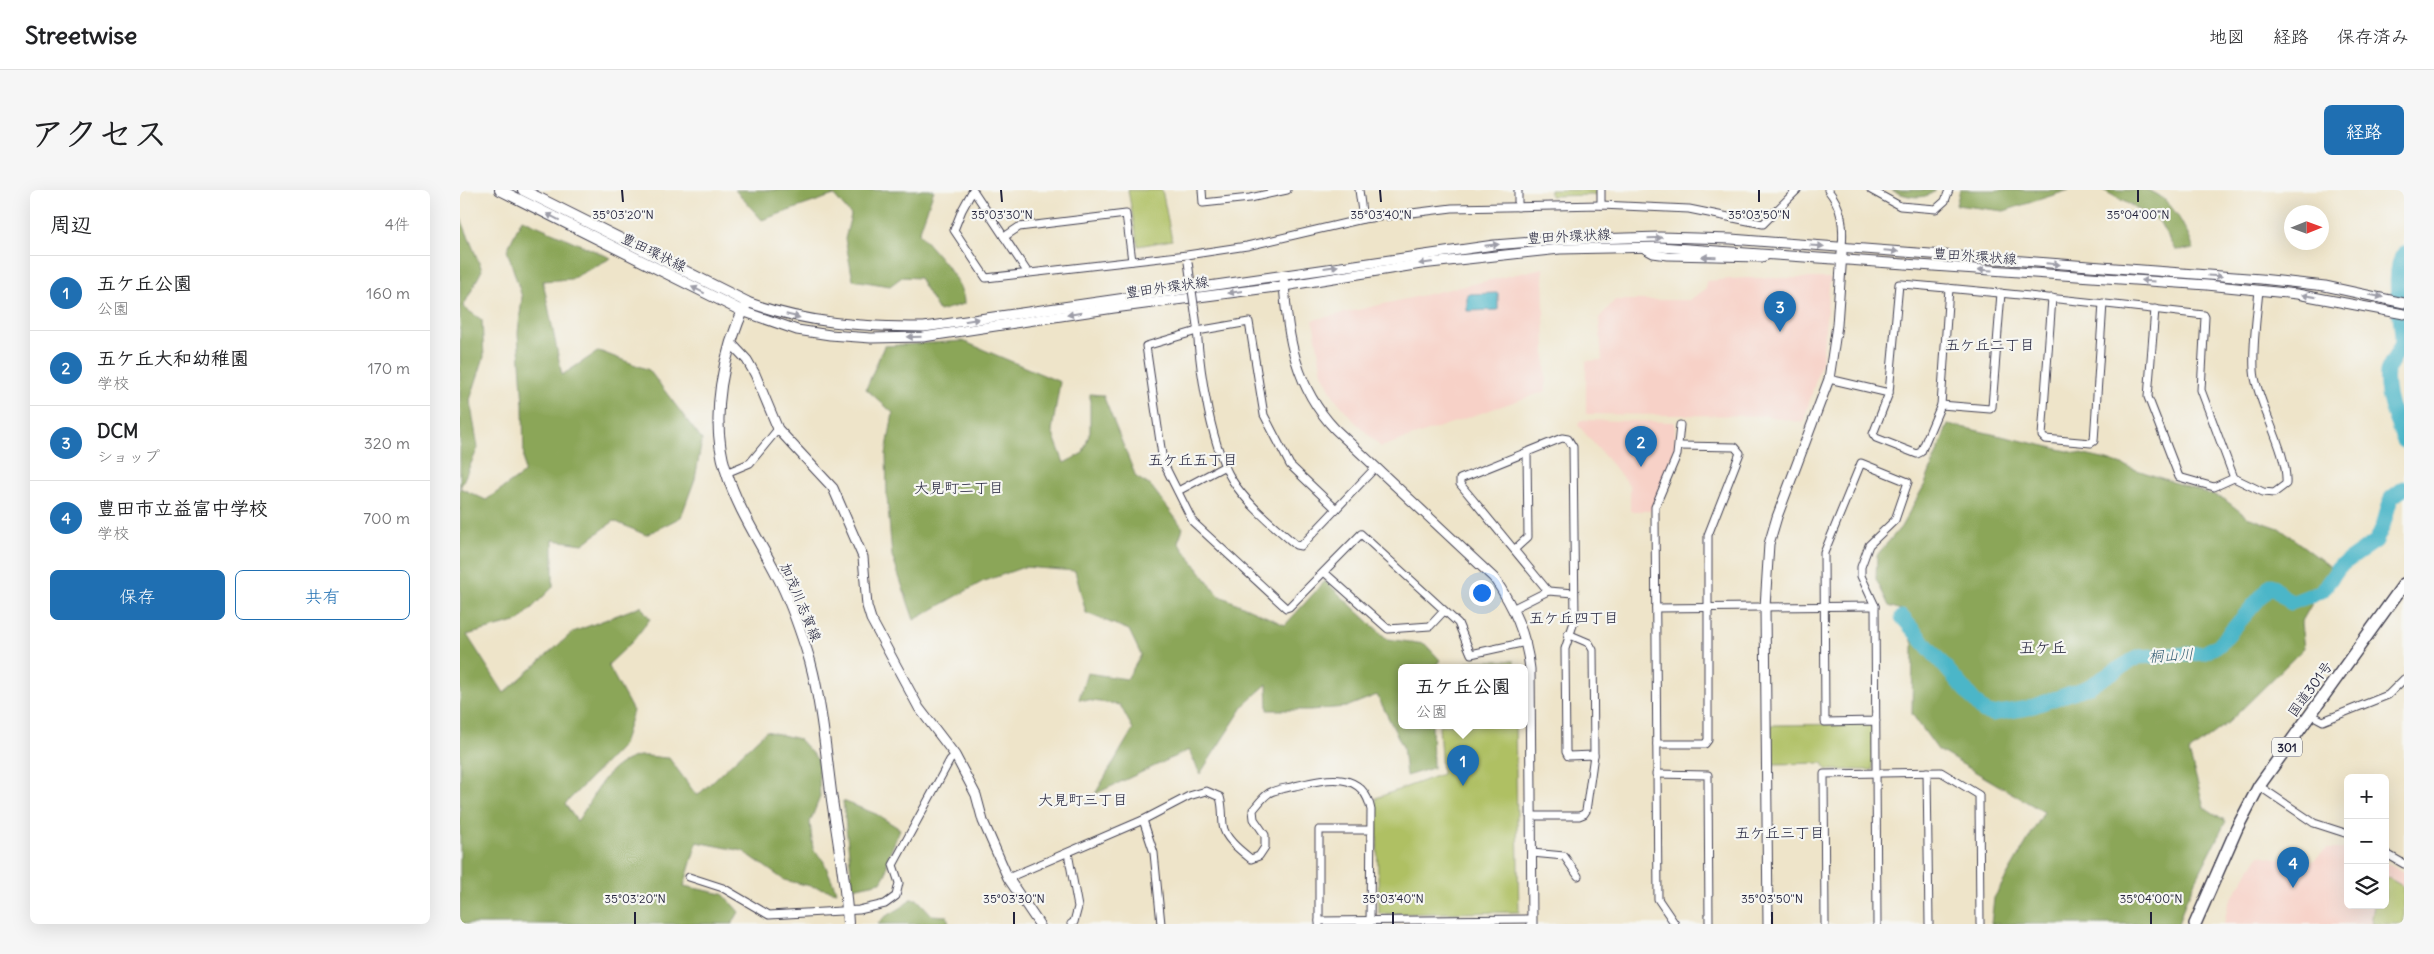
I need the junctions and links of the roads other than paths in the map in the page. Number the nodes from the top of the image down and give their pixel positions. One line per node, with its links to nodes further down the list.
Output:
1 (500, 190): 30 (main road, 豊田環状線, one-way to 1)
2 (523, 190): 30 (main road, 豊田環状線)
3 (973, 190): 16 (street); 21 (street)
4 (1202, 190): 5 (street)
5 (1287, 190)
6 (1359, 190): 15 (street)
7 (1518, 190): 14 (street)
8 (1601, 190): 13 (street)
9 (1797, 190): 13 (street)
10 (1828, 190): 17 (street)
11 (1871, 190): 12 (street)
12 (1949, 190)
13 (1601, 205): 14 (street)
14 (1518, 207): 15 (street)
15 (1363, 219): 18 (street)
16 (1004, 236): 20 (street); 21 (street)
17 (1842, 247): 19 (street); 22 (street, 豊田外環状線, one-way to 17); 28 (street, 豊田外環状線, one-way to 28)
18 (1187, 259): 20 (street); 33 (street, bridge)
19 (1842, 259): 23 (street, 豊田外環状線, one-way to 23); 25 (street, 豊田外環状線, one-way to 19); 35 (street)
20 (1132, 261): 21 (street)
21 (1028, 273)
22 (1283, 274): 23 (street); 30 (street, 豊田外環状線, one-way to 22)
23 (1284, 286): 30 (street, 豊田外環状線, one-way to 30); 43 (street)
24 (1949, 288): 26 (street); 36 (street); 37 (street)
25 (2258, 290): 32 (street, 豊田外環状線, one-way to 25); 45 (street)
26 (2001, 293): 27 (street); 37 (street)
27 (2052, 298): 29 (street); 29 (street)
28 (2404, 302)
29 (2103, 303): 31 (street)
30 (744, 306): 34 (main road, 加茂川志賀線)
31 (2155, 309): 45 (street); 45 (street)
32 (2404, 314)
33 (1197, 329): 42 (street); 46 (street); 47 (street)
34 (732, 344): 39 (street); 44 (main road, 加茂川志賀線)
35 (1829, 379): 36 (street); 53 (street)
36 (1889, 393): 37 (street)
37 (1941, 405)
38 (1680, 424): 40 (street)
39 (778, 429): 44 (street); 66 (street)
40 (1680, 446): 57 (street); 58 (street)
41 (1527, 452): 48 (street); 48 (street); 52 (street)
42 (1224, 466): 46 (street); 47 (street)
43 (1376, 466): 47 (street); 56 (street)
44 (726, 473): 83 (main road, 加茂川志賀線)
45 (2234, 478)
46 (1178, 491): 49 (street)
47 (1336, 509)
48 (1515, 550): 51 (street)
49 (1324, 572): 59 (street); 59 (street)
50 (2404, 584): 63 (highway, 国道301号 / 301)
51 (1548, 591): 52 (street); 56 (street)
52 (1574, 592): 60 (street)
53 (1765, 606): 55 (street); 58 (street); 95 (street)
54 (1874, 606): 55 (street); 55 (street); 64 (street)
55 (1823, 607): 64 (street)
56 (1514, 608): 61 (street)
57 (1656, 608): 58 (street); 65 (street)
58 (1708, 608): 65 (street)
59 (1444, 611): 61 (street)
60 (1568, 634): 67 (street); 67 (street)
61 (1526, 642): 72 (street)
62 (2404, 679): 63 (street)
63 (2310, 714): 71 (highway, 国道301号 / 301)
64 (1876, 721): 69 (street)
65 (1656, 744): 70 (street)
66 (956, 755): 82 (street); 83 (street)
67 (1594, 756): 72 (street)
68 (1927, 772): 69 (street); 98 (street); 99 (street)
69 (1877, 773): 96 (street); 97 (street)
70 (1656, 774): 93 (street); 94 (street)
71 (2259, 786): 75 (street); 100 (highway, 国道301号 / 301)
72 (1532, 816): 77 (street)
73 (1143, 820): 74 (street); 76 (street); 92 (street)
74 (1370, 830): 85 (street); 86 (street)
75 (2344, 833)
76 (1068, 853): 82 (street); 91 (street)
77 (1532, 853): 80 (street); 84 (street)
78 (2389, 855): 79 (street)
79 (2404, 864)
80 (1578, 876)
81 (689, 877): 83 (street)
82 (1008, 878): 90 (street)
83 (847, 911): 89 (main road, 加茂川志賀線)
84 (1532, 921): 88 (street)
85 (1319, 922): 86 (street)
86 (1370, 922): 87 (street)
87 (1423, 922): 88 (street)
88 (1473, 922)
89 (848, 924)
90 (1039, 924)
91 (1070, 924)
92 (1161, 924)
93 (1675, 924)
94 (1709, 924)
95 (1768, 924)
96 (1825, 924)
97 (1877, 924)
98 (1929, 924)
99 (1980, 924)
100 (2195, 924)

